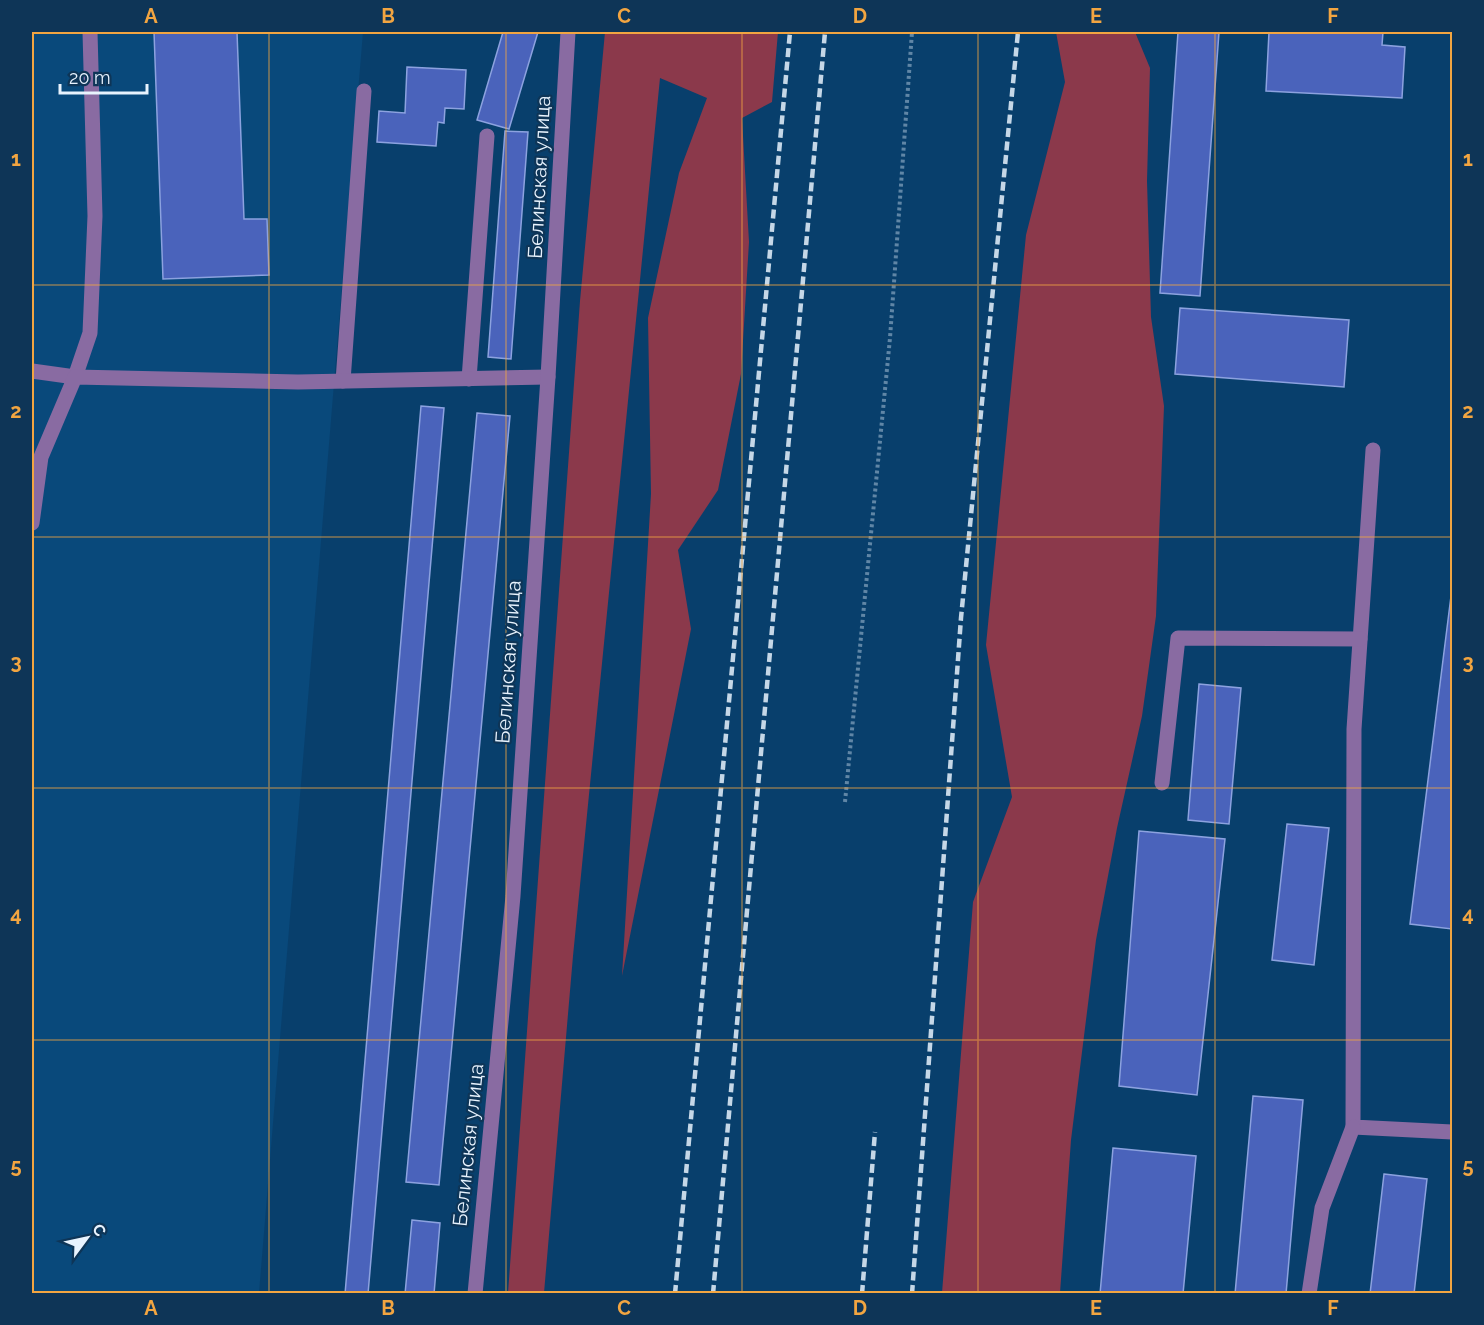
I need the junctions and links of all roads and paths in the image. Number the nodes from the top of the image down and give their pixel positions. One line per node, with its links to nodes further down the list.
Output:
1 (90, 32): 7 (street)
2 (568, 32): 8 (street, Белинская улица)
3 (912, 32): 15 (path)
4 (364, 91): 10 (street)
5 (487, 136): 9 (street)
6 (32, 371): 7 (street)
7 (75, 376): 10 (street); 12 (street)
8 (549, 377): 9 (street); 18 (street, Белинская улица)
9 (469, 379): 10 (street)
10 (343, 381)
11 (1373, 450): 13 (street)
12 (32, 523)
13 (1360, 639): 14 (street); 16 (street)
14 (1162, 783)
15 (845, 802)
16 (1353, 1127): 17 (street); 19 (street)
17 (1452, 1132)
18 (475, 1293)
19 (1309, 1293)

